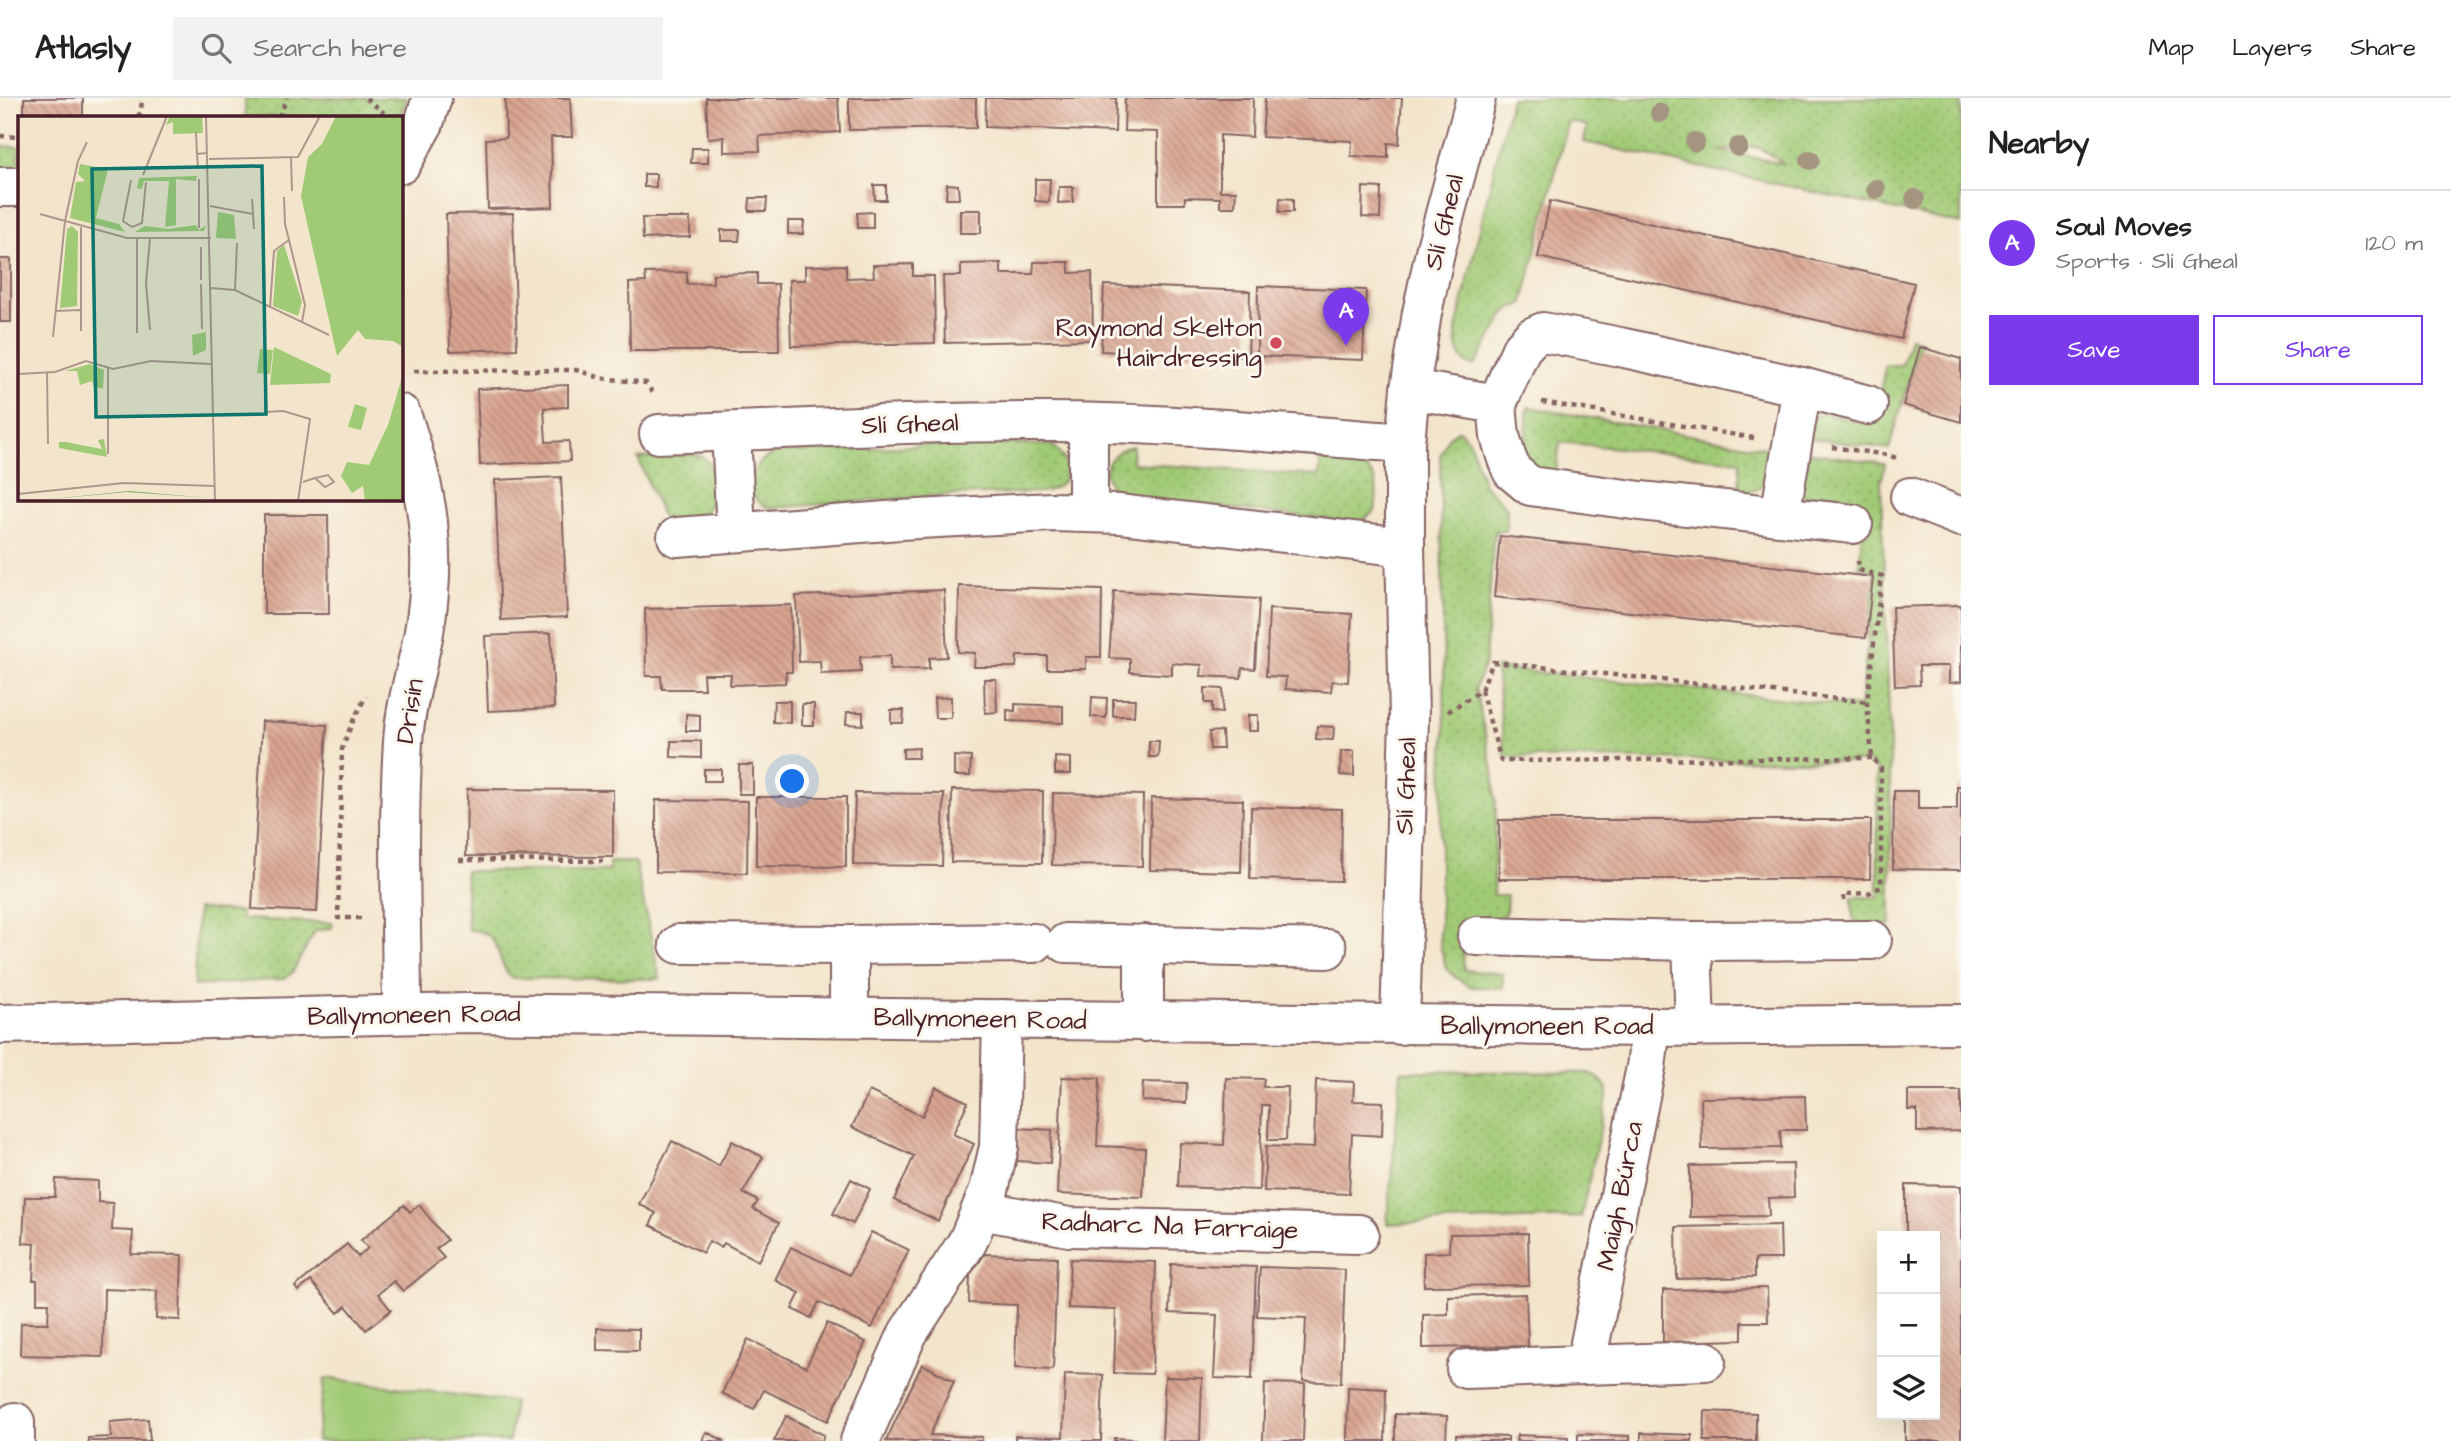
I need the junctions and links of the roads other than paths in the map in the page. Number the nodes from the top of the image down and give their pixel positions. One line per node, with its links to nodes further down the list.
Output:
1 (432, 98): 3 (street)
2 (1476, 98): 7 (street, Slí Gheal)
3 (402, 162)
4 (0, 187): 5 (street)
5 (18, 187)
6 (1801, 387): 8 (street); 9 (street); 17 (street)
7 (1410, 388): 8 (street); 14 (street, Slí Gheal)
8 (1498, 399): 17 (street)
9 (1868, 405)
10 (402, 417): 30 (street, Drisín)
11 (1088, 423): 12 (street, Slí Gheal); 14 (street, Slí Gheal); 16 (street)
12 (731, 432): 13 (street, Slí Gheal); 20 (street)
13 (659, 434)
14 (1405, 443): 22 (street, Slí Gheal)
15 (1910, 497): 18 (street)
16 (1088, 513): 20 (street); 22 (street)
17 (1780, 516): 19 (street)
18 (1961, 517)
19 (1853, 524)
20 (736, 532): 21 (street)
21 (677, 537)
22 (1405, 547): 36 (street, Slí Gheal)
23 (1477, 936): 25 (street)
24 (1858, 940): 25 (street)
25 (1692, 941): 38 (street)
26 (679, 944): 28 (street)
27 (1144, 944): 28 (street); 29 (street); 33 (street)
28 (849, 945): 31 (street)
29 (1327, 949)
30 (402, 1013): 31 (street, Ballymoneen Road); 34 (street, Ballymoneen Road)
31 (849, 1017): 32 (street, Ballymoneen Road)
32 (1002, 1019): 33 (street, Ballymoneen Road); 39 (street)
33 (1144, 1022): 36 (street, Ballymoneen Road)
34 (0, 1024)
35 (1961, 1024): 38 (street, Ballymoneen Road)
36 (1399, 1025): 37 (street, Ballymoneen Road)
37 (1651, 1027): 38 (street, Ballymoneen Road); 42 (street, Maigh Búrca)
38 (1695, 1027)
39 (981, 1210): 40 (street, Radharc Na Farraige); 44 (street)
40 (1359, 1234)
41 (1706, 1360): 42 (street)
42 (1586, 1363): 43 (street)
43 (1466, 1369)
44 (860, 1441)

